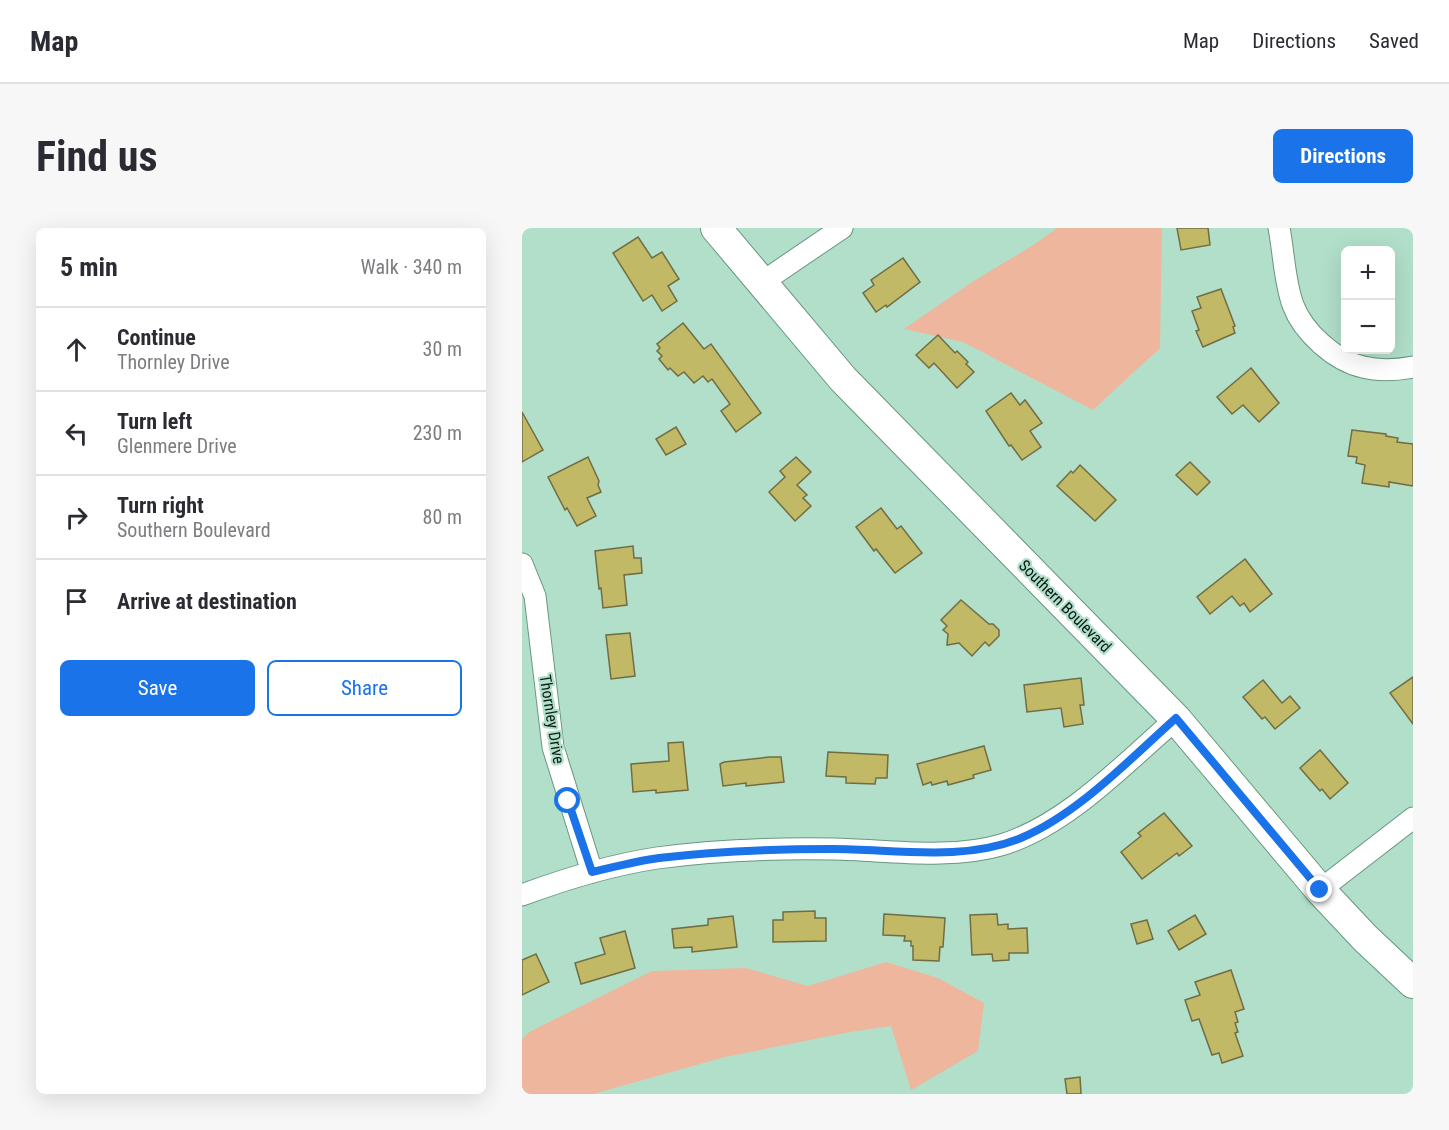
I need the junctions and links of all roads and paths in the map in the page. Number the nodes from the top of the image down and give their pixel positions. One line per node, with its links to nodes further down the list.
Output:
1 (716, 228): 4 (main road, Southern Boulevard)
2 (842, 228): 4 (street)
3 (1279, 228): 5 (street)
4 (761, 283): 7 (main road, Southern Boulevard)
5 (1413, 367)
6 (522, 564): 9 (street, Thornley Drive)
7 (1176, 718): 9 (street); 10 (main road, Southern Boulevard)
8 (1413, 818): 10 (street)
9 (592, 872): 11 (street)
10 (1320, 890): 12 (main road, Southern Boulevard)
11 (522, 896)
12 (1413, 983)

